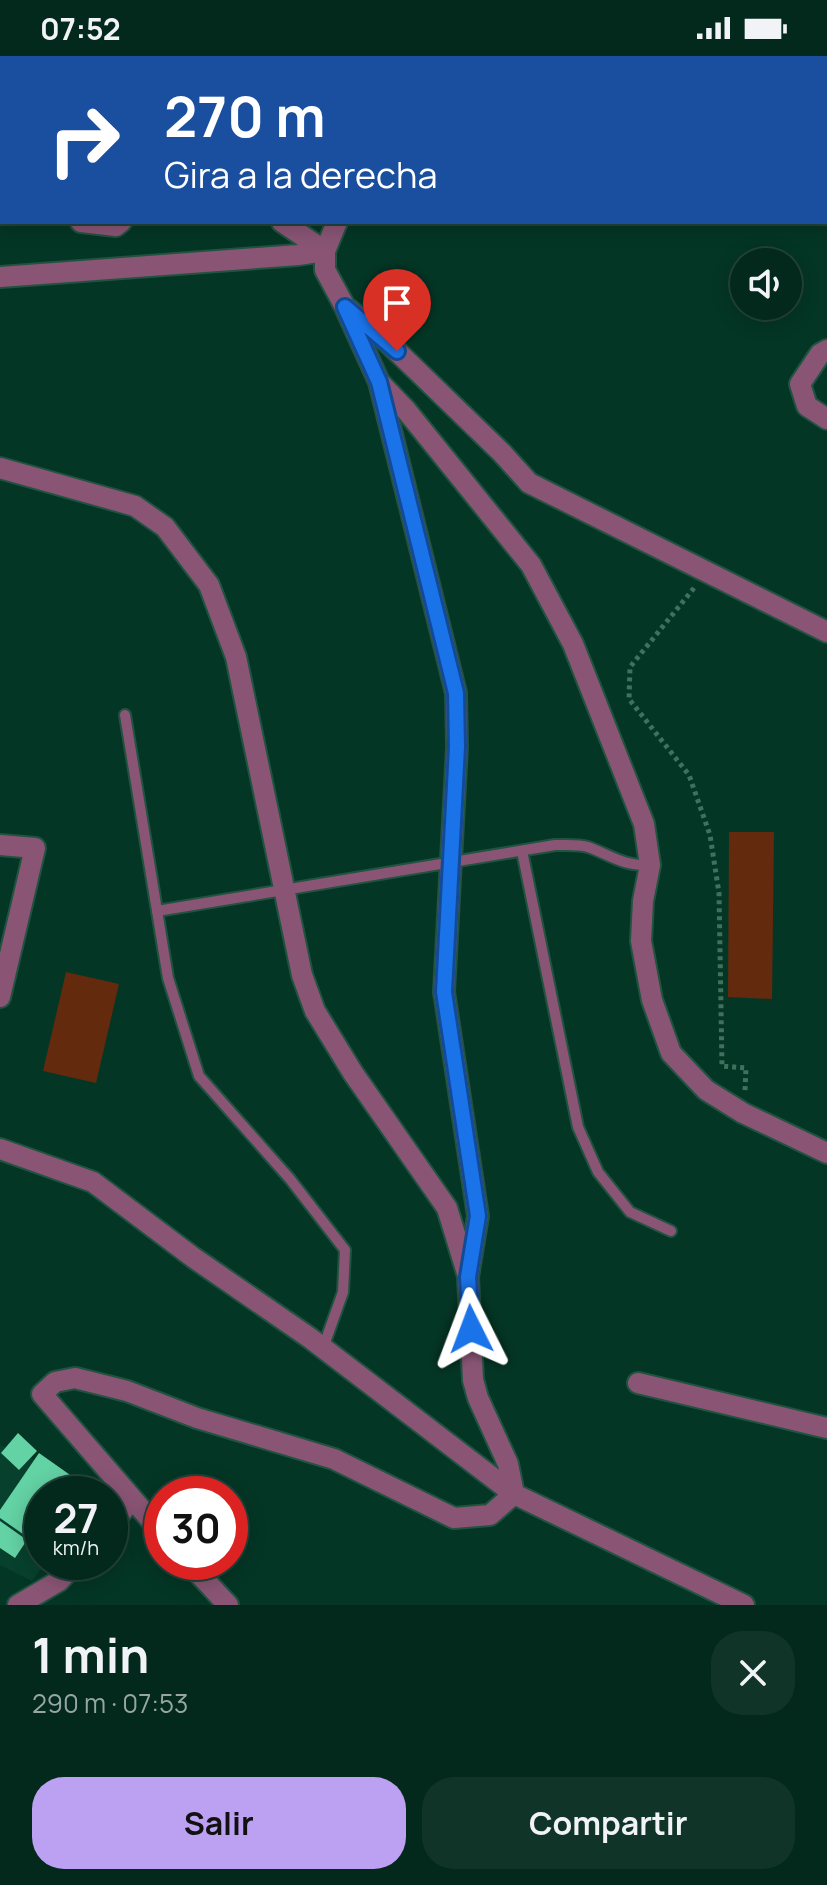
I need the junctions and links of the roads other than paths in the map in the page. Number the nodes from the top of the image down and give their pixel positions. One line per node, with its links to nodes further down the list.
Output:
1 (98, 224): 2 (street)
2 (118, 224)
3 (284, 224): 5 (street)
4 (336, 224): 5 (street)
5 (325, 260): 6 (street); 7 (street)
6 (0, 277)
7 (345, 307): 9 (street); 12 (street)
8 (827, 350): 10 (street)
9 (379, 382): 16 (street); 17 (street)
10 (827, 419)
11 (0, 468): 18 (street)
12 (827, 632)
13 (125, 715): 19 (lane)
14 (0, 845): 20 (street)
15 (522, 851): 16 (lane); 17 (lane); 24 (lane)
16 (450, 863): 18 (lane); 25 (street)
17 (650, 865): 23 (street)
18 (285, 891): 19 (lane); 25 (street)
19 (157, 911): 26 (lane)
20 (6, 948): 21 (street)
21 (0, 997)
22 (0, 1149): 26 (street)
23 (827, 1153)
24 (671, 1231)
25 (468, 1277): 29 (street)
26 (323, 1348): 29 (street)
27 (638, 1383): 28 (street)
28 (827, 1428)
29 (514, 1494): 30 (street); 37 (street)
30 (132, 1500): 31 (street); 32 (street)
31 (128, 1505)
32 (144, 1513)
33 (60, 1580): 35 (street)
34 (205, 1580): 36 (street)
35 (18, 1605)
36 (228, 1605)
37 (744, 1605)

